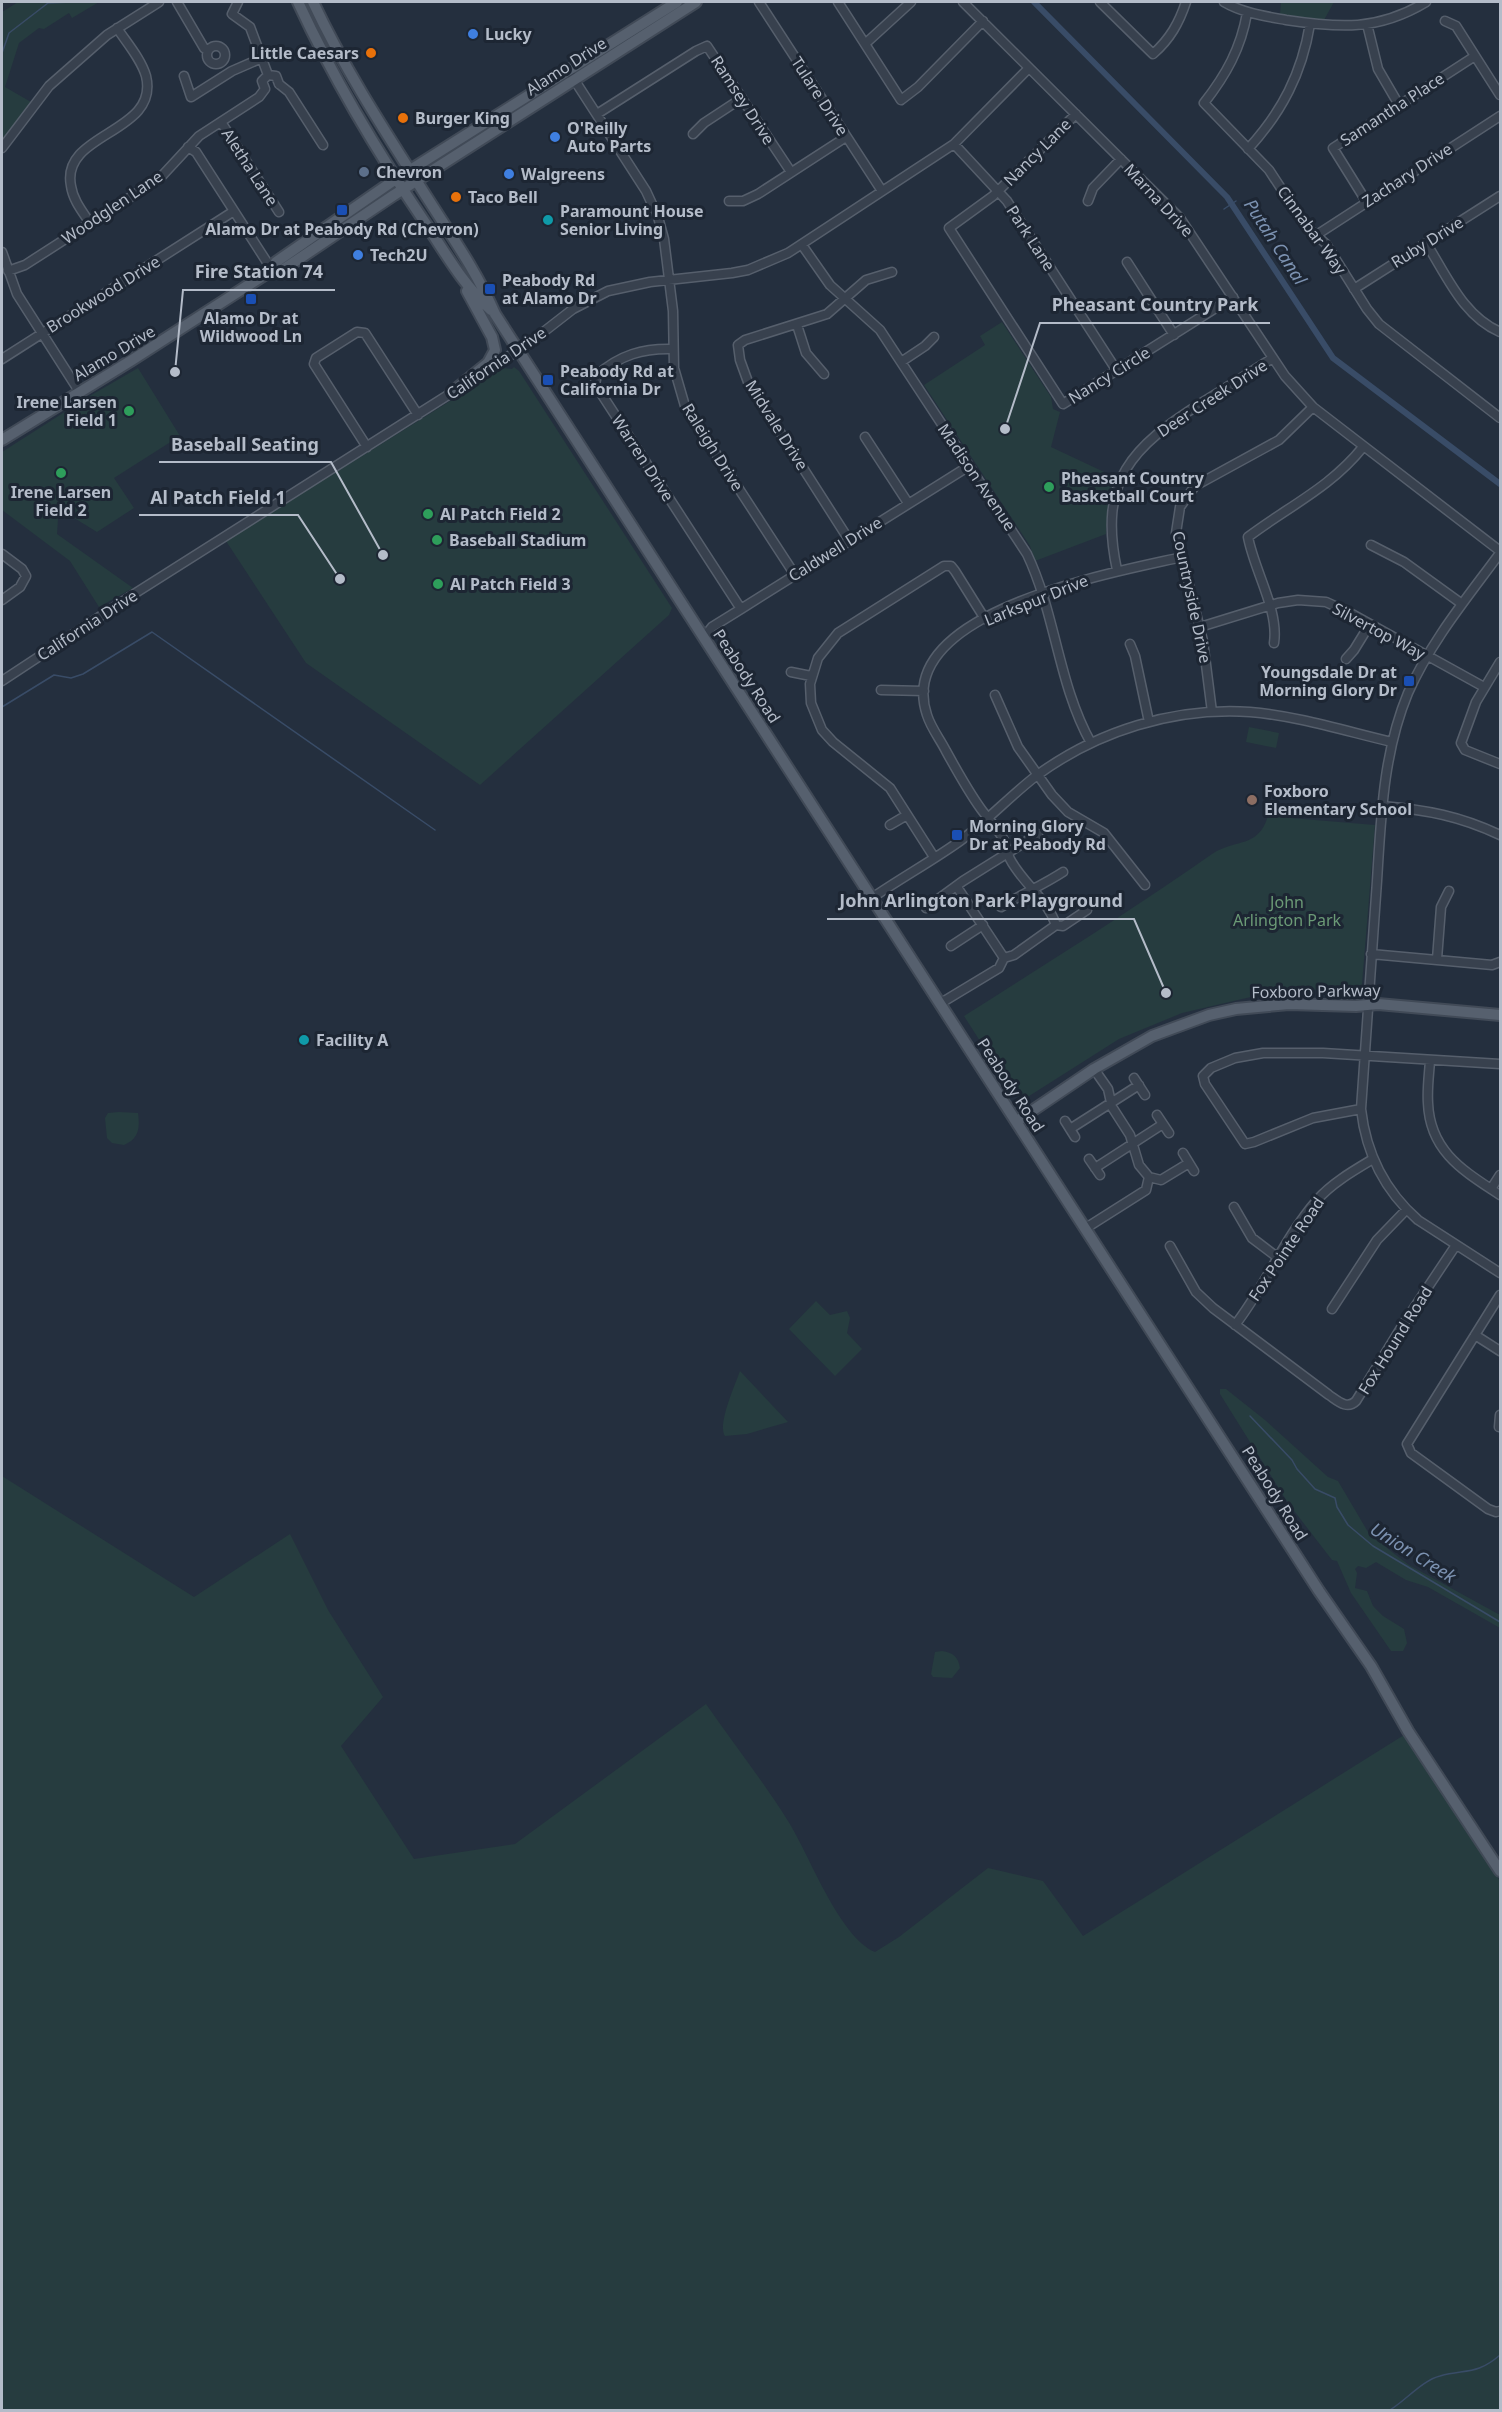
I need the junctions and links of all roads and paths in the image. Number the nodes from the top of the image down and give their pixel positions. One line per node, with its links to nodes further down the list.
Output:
1 (159, 2): 21 (street)
2 (177, 2): 23 (street)
3 (238, 2): 25 (street)
4 (298, 2): 49 (main road, Peabody Road)
5 (313, 2): 48 (main road, Peabody Road)
6 (676, 2): 27 (main road, Alamo Drive)
7 (696, 2): 27 (main road, Alamo Drive)
8 (759, 2): 40 (street, Tulare Drive)
9 (838, 2): 22 (street)
10 (911, 2): 22 (street)
11 (963, 2): 17 (street, Marna Drive)
12 (1100, 2): 13 (street)
13 (1186, 2)
14 (1224, 2): 16 (street)
15 (1426, 2): 20 (street)
16 (1247, 13): 19 (street); 45 (street, Cinnabar Way)
17 (983, 21): 22 (street); 26 (street, Marna Drive)
18 (1445, 21): 24 (street)
19 (1310, 24): 20 (street); 45 (street)
20 (1368, 24): 34 (street)
21 (117, 28): 44 (street); 59 (street)
22 (865, 44)
23 (208, 51)
24 (1475, 56): 32 (street); 34 (street, Samantha Place)
25 (262, 58): 28 (street); 29 (street)
26 (1029, 68): 36 (street, Marna Drive); 41 (street, California Drive)
27 (571, 74): 35 (street, Raleigh Drive); 48 (main road, Alamo Drive)
28 (268, 75): 30 (street); 31 (street)
29 (184, 76)
30 (279, 84): 31 (street, Woodglen Lane); 42 (street)
31 (265, 89): 38 (street, Woodglen Lane)
32 (1500, 95)
33 (742, 98): 35 (street, Ramsey Drive); 39 (street); 47 (street, Ramsey Drive)
34 (1399, 105): 56 (street, Samantha Place)
35 (597, 114): 69 (street, Raleigh Drive)
36 (1076, 114): 46 (street, Marna Drive); 52 (street, Nancy Lane)
37 (1500, 116): 56 (street, Zachary Drive)
38 (221, 122): 43 (street, Woodglen Lane); 58 (street, Aletha Lane)
39 (693, 134)
40 (846, 137): 47 (street); 51 (street, Tulare Drive)
41 (954, 144): 51 (street, California Drive); 52 (street, Park Lane)
42 (323, 145)
43 (188, 147): 57 (street); 59 (street, Woodglen Lane)
44 (2, 148)
45 (1248, 149): 60 (street, Cinnabar Way)
46 (1121, 159): 55 (street); 71 (street, Marna Drive)
47 (791, 172): 54 (street)
48 (413, 176): 49 (main road, Alamo Drive); 50 (main road, Alamo Drive); 73 (main road, Peabody Road)
49 (396, 179): 50 (main road, Peabody Road); 65 (main road, Alamo Drive)
50 (402, 190): 65 (main road, Alamo Drive); 68 (main road, Peabody Road)
51 (882, 191): 62 (street, California Drive)
52 (999, 191): 84 (street, Park Lane); 84 (street, Nancy Circle)
53 (1500, 196): 61 (street, Ruby Drive)
54 (729, 201)
55 (1088, 201)
56 (1366, 201): 60 (street, Zachary Drive)
57 (234, 211): 65 (street); 76 (street, Brookwood Drive)
58 (279, 212)
59 (90, 223): 66 (street, Woodglen Lane)
60 (1316, 236): 70 (street, Cinnabar Way)
61 (1426, 243): 70 (street, Ruby Drive); 75 (street)
62 (802, 245): 69 (street, California Drive); 72 (street, Madison Avenue)
63 (2, 252): 66 (street)
64 (1127, 262): 77 (street)
65 (272, 270): 86 (main road, Alamo Drive)
66 (8, 271): 76 (street)
67 (892, 272): 72 (street, Midvale Drive)
68 (460, 274): 73 (main road, Peabody Road); 87 (main road)
69 (669, 280): 79 (street, Raleigh Drive); 80 (street, California Drive)
70 (1354, 289): 90 (street, Cinnabar Way)
71 (1233, 297): 77 (street, Nancy Circle); 81 (street, Marna Drive)
72 (845, 298): 74 (street, Midvale Drive); 83 (street, Madison Avenue)
73 (495, 314): 80 (main road, Peabody Road)
74 (797, 325): 85 (street); 97 (street, Midvale Drive)
75 (1500, 332)
76 (41, 333): 82 (street, Brookwood Drive); 86 (street)
77 (1174, 335): 84 (street, Nancy Circle)
78 (934, 337): 83 (street)
79 (673, 349): 103 (street, Raleigh Drive); 108 (street, Warren Drive)
80 (518, 350): 87 (street, California Drive); 112 (main road, Peabody Road)
81 (1273, 358): 88 (street, Marna Drive); 102 (street, Deer Creek Drive)
82 (2, 359)
83 (901, 362): 95 (street, Madison Avenue)
84 (1118, 371)
85 (824, 374)
86 (79, 391): 92 (main road, Alamo Drive)
87 (451, 393): 89 (street, California Drive)
88 (1313, 407): 94 (street, Marna Drive); 101 (street, Countryside Drive)
89 (417, 415): 93 (street, California Drive); 93 (street)
90 (1500, 418)
91 (865, 437): 96 (street)
92 (2, 440)
93 (367, 447): 120 (street, California Drive)
94 (1363, 447): 99 (street, Marna Drive); 107 (street)
95 (969, 465): 96 (street, Caldwell Drive); 104 (street, Madison Avenue)
96 (908, 503): 97 (street, Caldwell Drive)
97 (849, 540): 103 (street, Caldwell Drive)
98 (1371, 545): 106 (street)
99 (1500, 552): 106 (street)
100 (2, 554): 105 (street)
101 (1182, 557): 102 (street, Larkspur Drive); 111 (street, Countryside Drive)
102 (1117, 570): 104 (street, Larkspur Drive)
103 (795, 575): 108 (street, Caldwell Drive)
104 (1042, 594): 109 (street, Larkspur Drive); 128 (street, Madison Avenue)
105 (2, 600)
106 (1462, 604): 115 (street)
107 (1268, 605): 110 (street, Silvertop Way); 111 (street, Silvertop Way); 113 (street)
108 (741, 609): 112 (street, Caldwell Drive)
109 (985, 619): 119 (street); 123 (street, Larkspur Drive)
110 (1370, 624): 115 (street, Silvertop Way); 116 (street)
111 (1200, 627): 125 (street, Countryside Drive)
112 (704, 637): 144 (main road, Peabody Road)
113 (1274, 643)
114 (1130, 644): 126 (street)
115 (1426, 656): 121 (street, Silvertop Way); 127 (street)
116 (1346, 659)
117 (1500, 662): 121 (street)
118 (790, 672): 119 (street)
119 (811, 676): 132 (street)
120 (2, 681)
121 (1484, 687): 129 (street)
122 (881, 690): 123 (street)
123 (924, 691): 133 (street, Larkspur Drive)
124 (995, 695): 130 (street)
125 (1212, 712): 126 (street); 127 (street)
126 (1149, 722): 128 (street)
127 (1392, 742): 131 (street)
128 (1091, 743): 130 (street)
129 (1500, 764)
130 (1037, 776): 133 (street); 140 (street)
131 (1382, 806): 136 (street); 151 (street)
132 (907, 815): 134 (street); 138 (street)
133 (988, 817): 137 (street, Larkspur Drive); 138 (street)
134 (890, 825)
135 (1038, 834): 137 (street)
136 (1500, 835)
137 (1007, 853): 141 (street); 142 (street, Larkspur Drive)
138 (934, 857): 144 (street)
139 (1063, 872): 142 (street)
140 (1144, 885)
141 (957, 887): 146 (street); 148 (street)
142 (1032, 890): 145 (street); 149 (street, Larkspur Drive)
143 (1449, 891): 153 (street)
144 (872, 898): 155 (main road, Peabody Road)
145 (1001, 907)
146 (926, 908)
147 (1087, 910): 149 (street)
148 (983, 925): 150 (street); 152 (street)
149 (1056, 925): 152 (street)
150 (951, 946)
151 (1371, 954): 153 (street); 156 (street)
152 (1004, 958): 155 (street)
153 (1437, 959): 154 (street)
154 (1500, 962)
155 (941, 1003): 166 (main road, Peabody Road)
156 (1367, 1005): 157 (main road, Foxboro Parkway); 158 (street); 161 (main road, Foxboro Parkway)
157 (1500, 1015)
158 (1364, 1056): 159 (street); 164 (street); 164 (street)
159 (1430, 1061): 160 (street); 176 (street)
160 (1500, 1064)
161 (1094, 1069): 163 (street); 166 (main road, Foxboro Parkway)
162 (1145, 1095): 163 (street)
163 (1111, 1103): 167 (street); 170 (street)
164 (1361, 1109): 173 (street)
165 (1157, 1115): 168 (street)
166 (1017, 1121): 180 (main road, Peabody Road)
167 (1065, 1121)
168 (1163, 1124): 169 (street); 170 (street)
169 (1169, 1133)
170 (1132, 1144): 172 (street); 175 (street)
171 (1183, 1153): 175 (street)
172 (1089, 1159)
173 (1373, 1159): 179 (street); 183 (street, Fox Pointe Road)
174 (1500, 1175): 176 (street)
175 (1149, 1177): 180 (street)
176 (1491, 1189): 177 (street)
177 (1500, 1195)
178 (1234, 1207): 183 (street)
179 (1406, 1210): 181 (street); 186 (street)
180 (1086, 1228): 193 (main road, Peabody Road)
181 (1456, 1245): 184 (street); 187 (street, Fox Hound Road)
182 (1170, 1246): 187 (street)
183 (1277, 1257): 187 (street, Fox Pointe Road)
184 (1500, 1273)
185 (1500, 1295): 188 (street)
186 (1332, 1309)
187 (1235, 1325)
188 (1475, 1335): 189 (street); 192 (street)
189 (1500, 1352)
190 (1500, 1414): 191 (street)
191 (1499, 1427)
192 (1500, 1511)
193 (1500, 1871)

